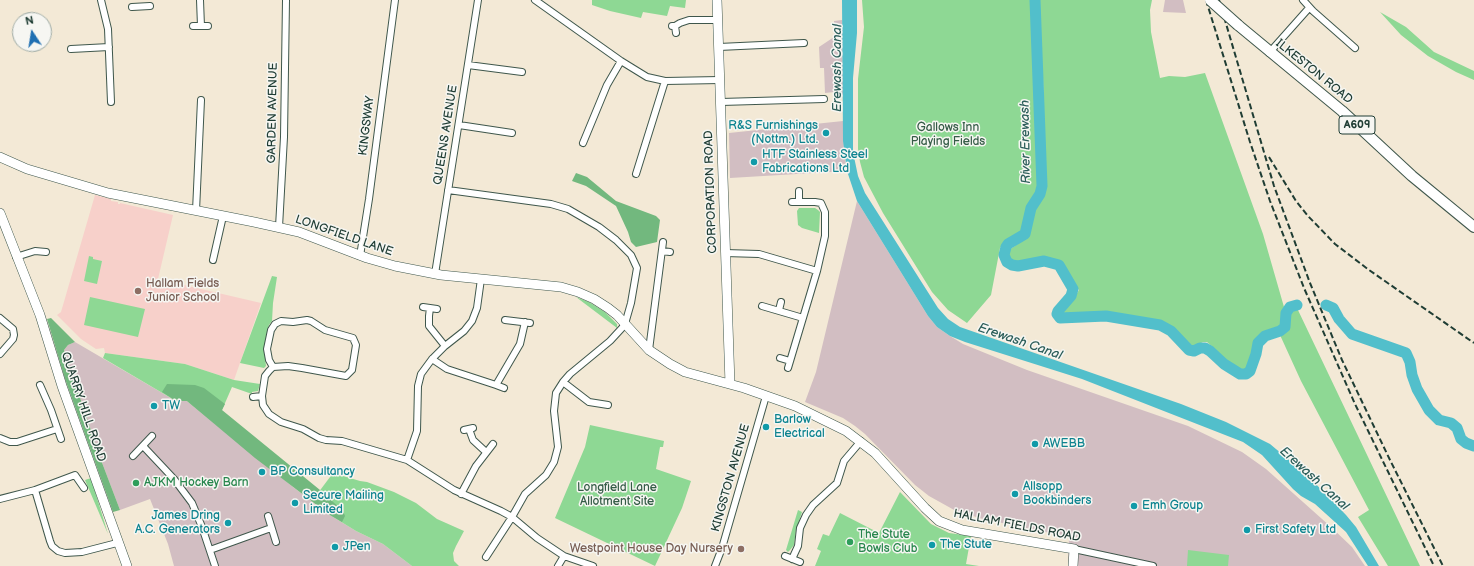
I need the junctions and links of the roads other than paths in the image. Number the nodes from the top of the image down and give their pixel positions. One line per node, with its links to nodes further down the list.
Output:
1 (102, 0): 20 (street)
2 (200, 0): 16 (street)
3 (286, 0): 46 (street, GARDEN AVENUE)
4 (395, 0): 53 (street, KINGSWAY)
5 (478, 0): 26 (street, QUEENS AVENUE)
6 (535, 0): 25 (street)
7 (717, 0): 14 (street, CORPORATION ROAD)
8 (1210, 0): 24 (main road, ILKESTON ROAD / A609, bridge)
9 (1303, 0): 13 (street)
10 (142, 3): 11 (street); 12 (street)
11 (150, 6)
12 (132, 7)
13 (1309, 8): 22 (street); 24 (street)
14 (718, 20): 18 (street); 21 (street, CORPORATION ROAD)
15 (193, 26): 16 (street)
16 (201, 26): 17 (street)
17 (208, 26)
18 (674, 28)
19 (800, 45): 21 (street)
20 (109, 47): 23 (street); 30 (street)
21 (719, 47): 28 (street, CORPORATION ROAD)
22 (1355, 48)
23 (71, 49)
24 (1270, 53): 47 (main road, ILKESTON ROAD / A609)
25 (621, 61): 29 (street); 36 (street)
26 (468, 65): 27 (street); 34 (street, QUEENS AVENUE)
27 (522, 72)
28 (720, 80): 29 (street); 33 (street, CORPORATION ROAD)
29 (665, 81): 38 (street)
30 (113, 98)
31 (824, 98): 33 (street)
32 (201, 100): 43 (street)
33 (720, 102): 52 (street, CORPORATION ROAD)
34 (459, 125): 35 (street); 39 (street, QUEENS AVENUE)
35 (512, 134)
36 (583, 143)
37 (0, 157): 43 (street, LONGFIELD LANE)
38 (636, 174)
39 (448, 190): 57 (street, QUEENS AVENUE); 66 (street)
40 (799, 191): 42 (street)
41 (792, 202): 42 (street)
42 (799, 202): 56 (street)
43 (196, 210): 45 (street, LONGFIELD LANE)
44 (0, 213): 54 (street, QUARRY HILL ROAD)
45 (224, 216): 46 (street, LONGFIELD LANE); 55 (street)
46 (279, 227): 53 (street, LONGFIELD LANE)
47 (1474, 227)
48 (663, 242): 49 (street)
49 (662, 251): 51 (street); 68 (street)
50 (46, 252): 54 (street)
51 (670, 252)
52 (725, 253): 56 (street); 76 (street, CORPORATION ROAD)
53 (360, 256): 57 (street, LONGFIELD LANE)
54 (16, 257): 102 (street, QUARRY HILL ROAD)
55 (213, 260)
56 (817, 271): 64 (street)
57 (435, 274): 58 (street, LONGFIELD LANE)
58 (481, 279): 66 (street, LONGFIELD LANE); 67 (street)
59 (781, 302): 62 (street)
60 (762, 306): 62 (street)
61 (437, 310): 67 (street)
62 (778, 310): 64 (street)
63 (0, 318): 69 (street)
64 (803, 318): 72 (street)
65 (505, 320): 78 (street)
66 (625, 324): 68 (street, LONGFIELD LANE); 75 (street)
67 (445, 346): 71 (street)
68 (649, 350): 76 (street, LONGFIELD LANE)
69 (0, 354)
70 (780, 358): 72 (street)
71 (432, 359): 78 (street); 94 (street)
72 (790, 361): 74 (street)
73 (273, 367): 73 (street); 80 (street)
74 (788, 368)
75 (563, 382): 83 (street); 100 (street)
76 (730, 384): 81 (street, HALLAM FIELDS ROAD)
77 (40, 385): 84 (street)
78 (496, 385): 79 (street)
79 (504, 388)
80 (262, 396): 82 (street); 94 (street)
81 (766, 396): 89 (street, HALLAM FIELDS ROAD); 115 (street, KINGSTON AVENUE)
82 (253, 397)
83 (608, 405)
84 (57, 429): 87 (street); 88 (street)
85 (469, 429): 92 (street)
86 (152, 436): 91 (street)
87 (0, 438)
88 (61, 439)
89 (861, 441): 104 (street, HALLAM FIELDS ROAD); 109 (street)
90 (492, 444): 92 (street)
91 (143, 446): 93 (street); 105 (street)
92 (486, 452): 97 (street)
93 (133, 456)
94 (407, 460): 97 (street)
95 (84, 488): 96 (street)
96 (35, 490): 98 (street); 102 (street)
97 (461, 494): 100 (street)
98 (0, 499)
99 (268, 516): 101 (street)
100 (512, 517): 106 (street); 108 (street)
101 (271, 528): 103 (street); 105 (street)
102 (117, 542): 111 (street, QUARRY HILL ROAD)
103 (276, 542)
104 (1074, 549): 116 (street); 117 (street, HALLAM FIELDS ROAD)
105 (210, 550): 112 (street)
106 (564, 556): 113 (street); 114 (street)
107 (785, 556): 109 (street)
108 (486, 557)
109 (792, 559): 110 (street)
110 (800, 562)
111 (126, 566)
112 (215, 566)
113 (558, 566)
114 (593, 566)
115 (715, 566)
116 (1073, 566)
117 (1153, 566)

